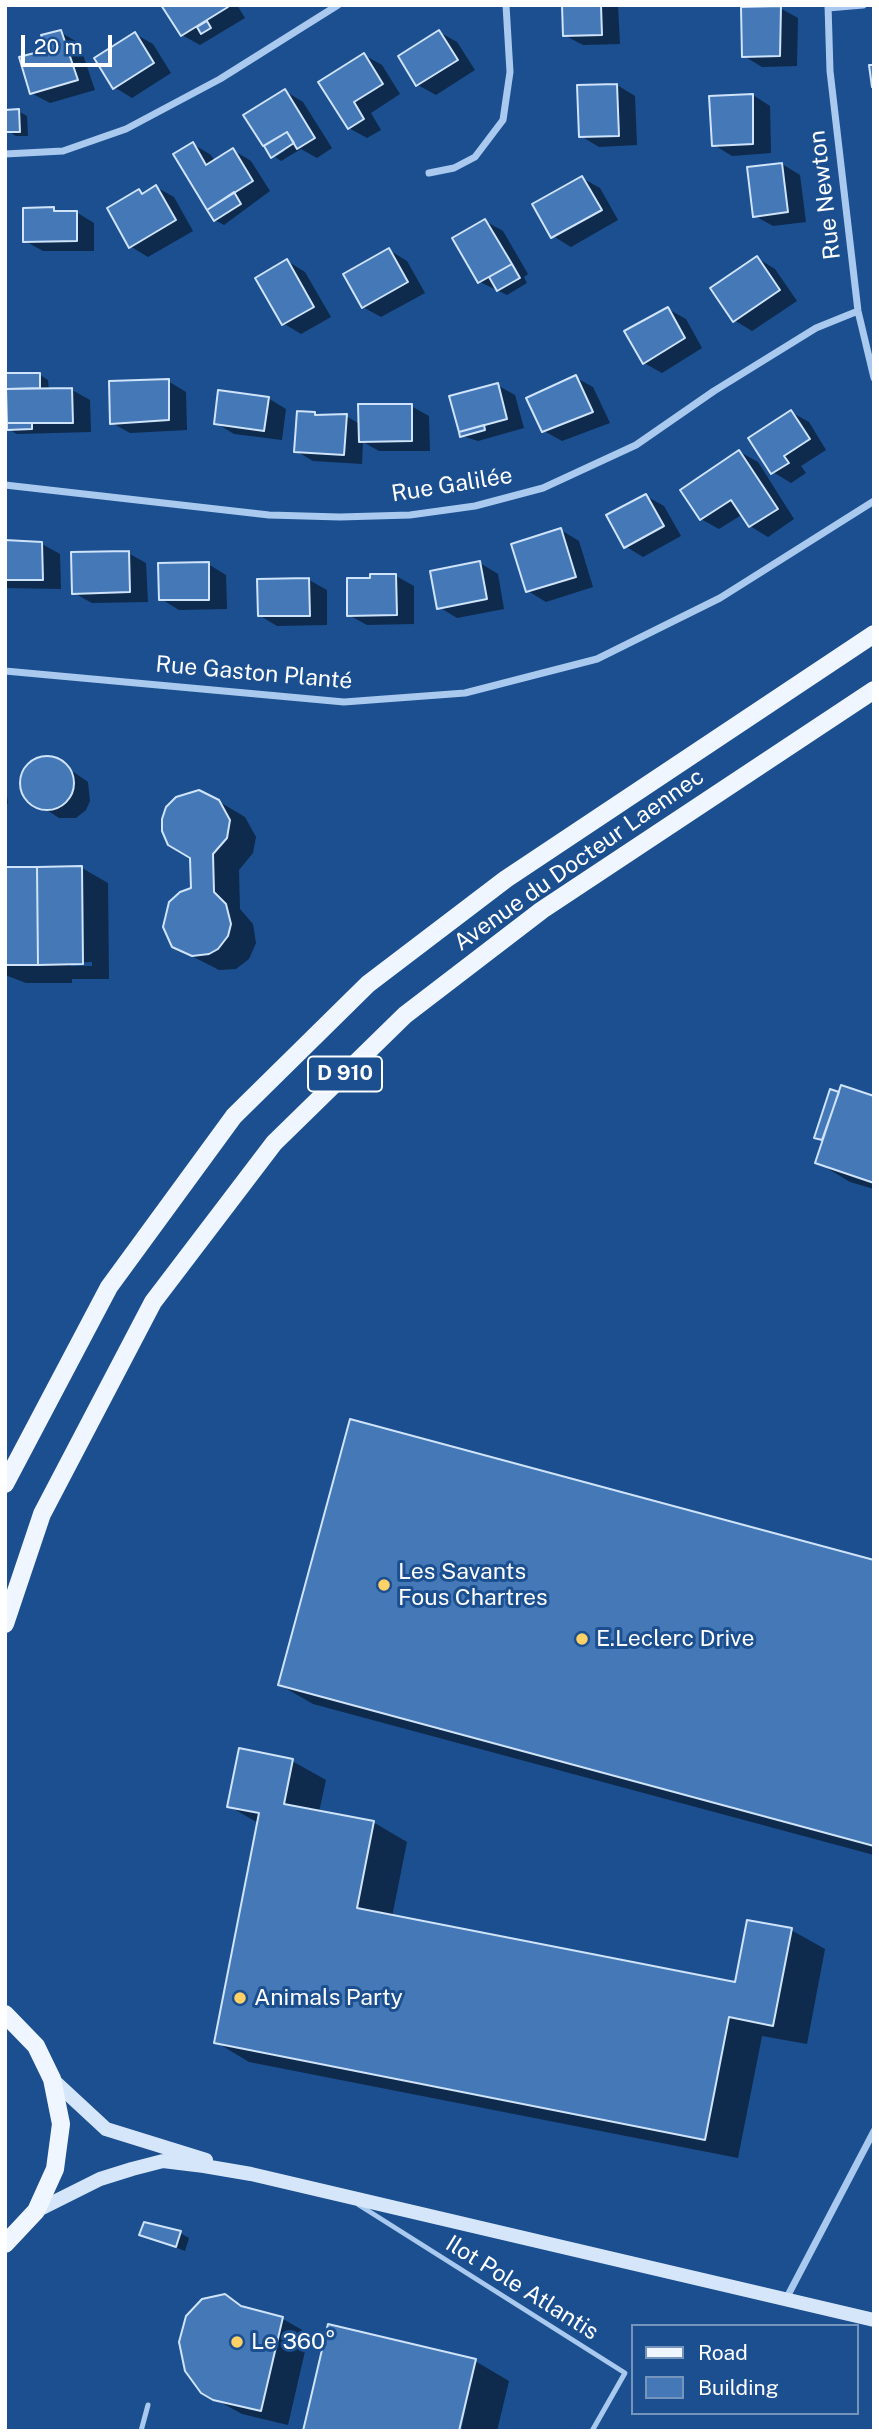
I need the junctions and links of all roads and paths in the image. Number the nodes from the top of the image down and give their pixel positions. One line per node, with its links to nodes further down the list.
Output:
1 (338, 5): 5 (street)
2 (506, 5): 6 (street)
3 (863, 5): 4 (street)
4 (828, 6): 7 (street, Rue Newton)
5 (5, 154)
6 (429, 173)
7 (858, 311): 8 (street, Rue Newton); 9 (street, Rue Galilée)
8 (874, 378)
9 (5, 485)
10 (874, 501): 12 (street, Rue Gaston Planté)
11 (874, 634): 14 (main road, Avenue du Docteur Laennec / D 910)
12 (5, 671)
13 (874, 690): 15 (main road, Avenue du Docteur Laennec / D 910)
14 (5, 1484)
15 (5, 1624)
16 (5, 2014): 17 (main road)
17 (52, 2079): 19 (main road); 21 (main road)
18 (874, 2131): 23 (street)
19 (251, 2174): 20 (main road); 21 (main road)
20 (345, 2196): 23 (main road); 27 (lane, Ilot Pole Atlantis)
21 (36, 2211): 22 (main road)
22 (5, 2244)
23 (786, 2300): 24 (main road)
24 (874, 2320)
25 (148, 2405): 26 (lane)
26 (141, 2431)
27 (592, 2431)

